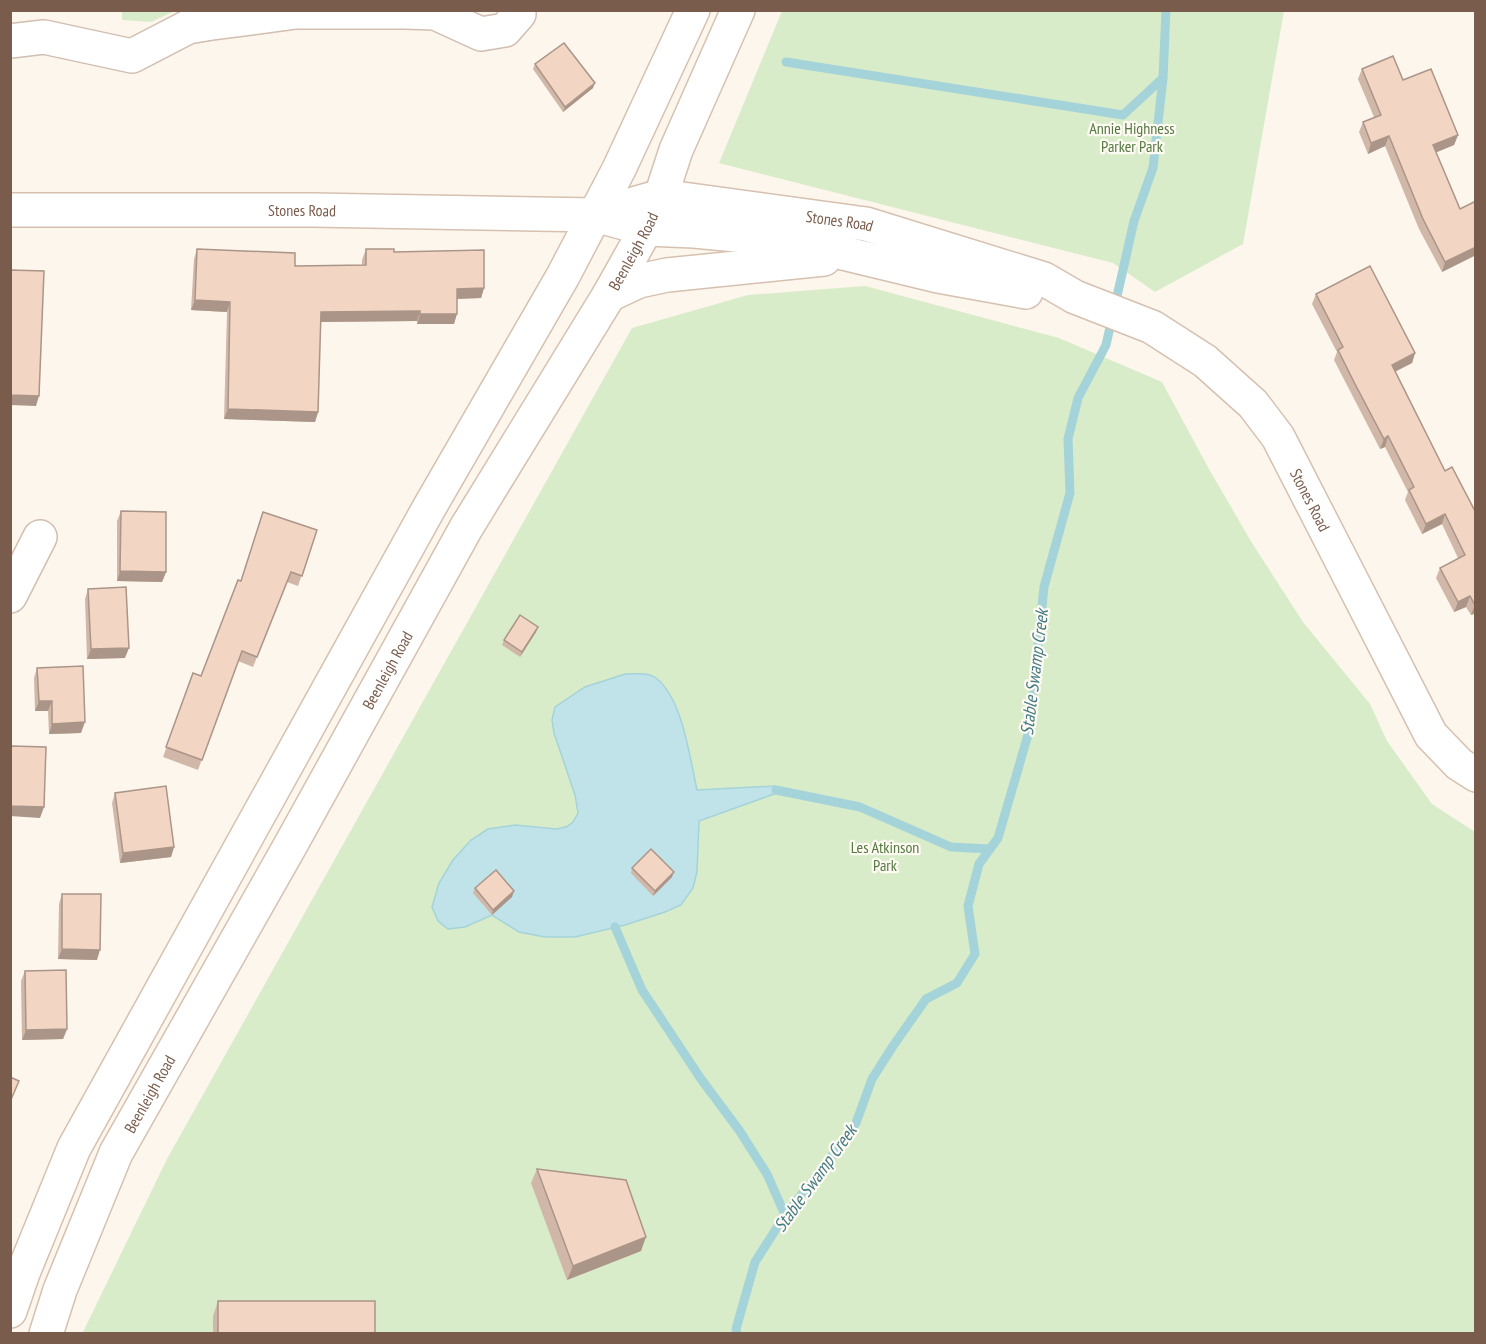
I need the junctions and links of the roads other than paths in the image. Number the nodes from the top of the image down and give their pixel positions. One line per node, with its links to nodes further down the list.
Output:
1 (519, 10): 4 (street)
2 (693, 10): 8 (street)
3 (738, 10): 6 (street, Beenleigh Road)
4 (204, 17): 5 (street)
5 (10, 41)
6 (661, 196): 8 (street, Stones Road); 9 (street, Beenleigh Road); 12 (street, Stones Road)
7 (10, 210): 8 (street, Stones Road)
8 (595, 215): 9 (street, Stones Road); 16 (street)
9 (646, 229): 10 (street, Stones Road); 11 (street, Beenleigh Road)
10 (852, 257): 11 (street, Stones Road); 12 (street, Stones Road)
11 (609, 295): 17 (street, Beenleigh Road)
12 (1076, 297): 15 (street, Stones Road)
13 (40, 537): 14 (street)
14 (10, 596)
15 (1476, 775)
16 (10, 1311)
17 (46, 1334)

